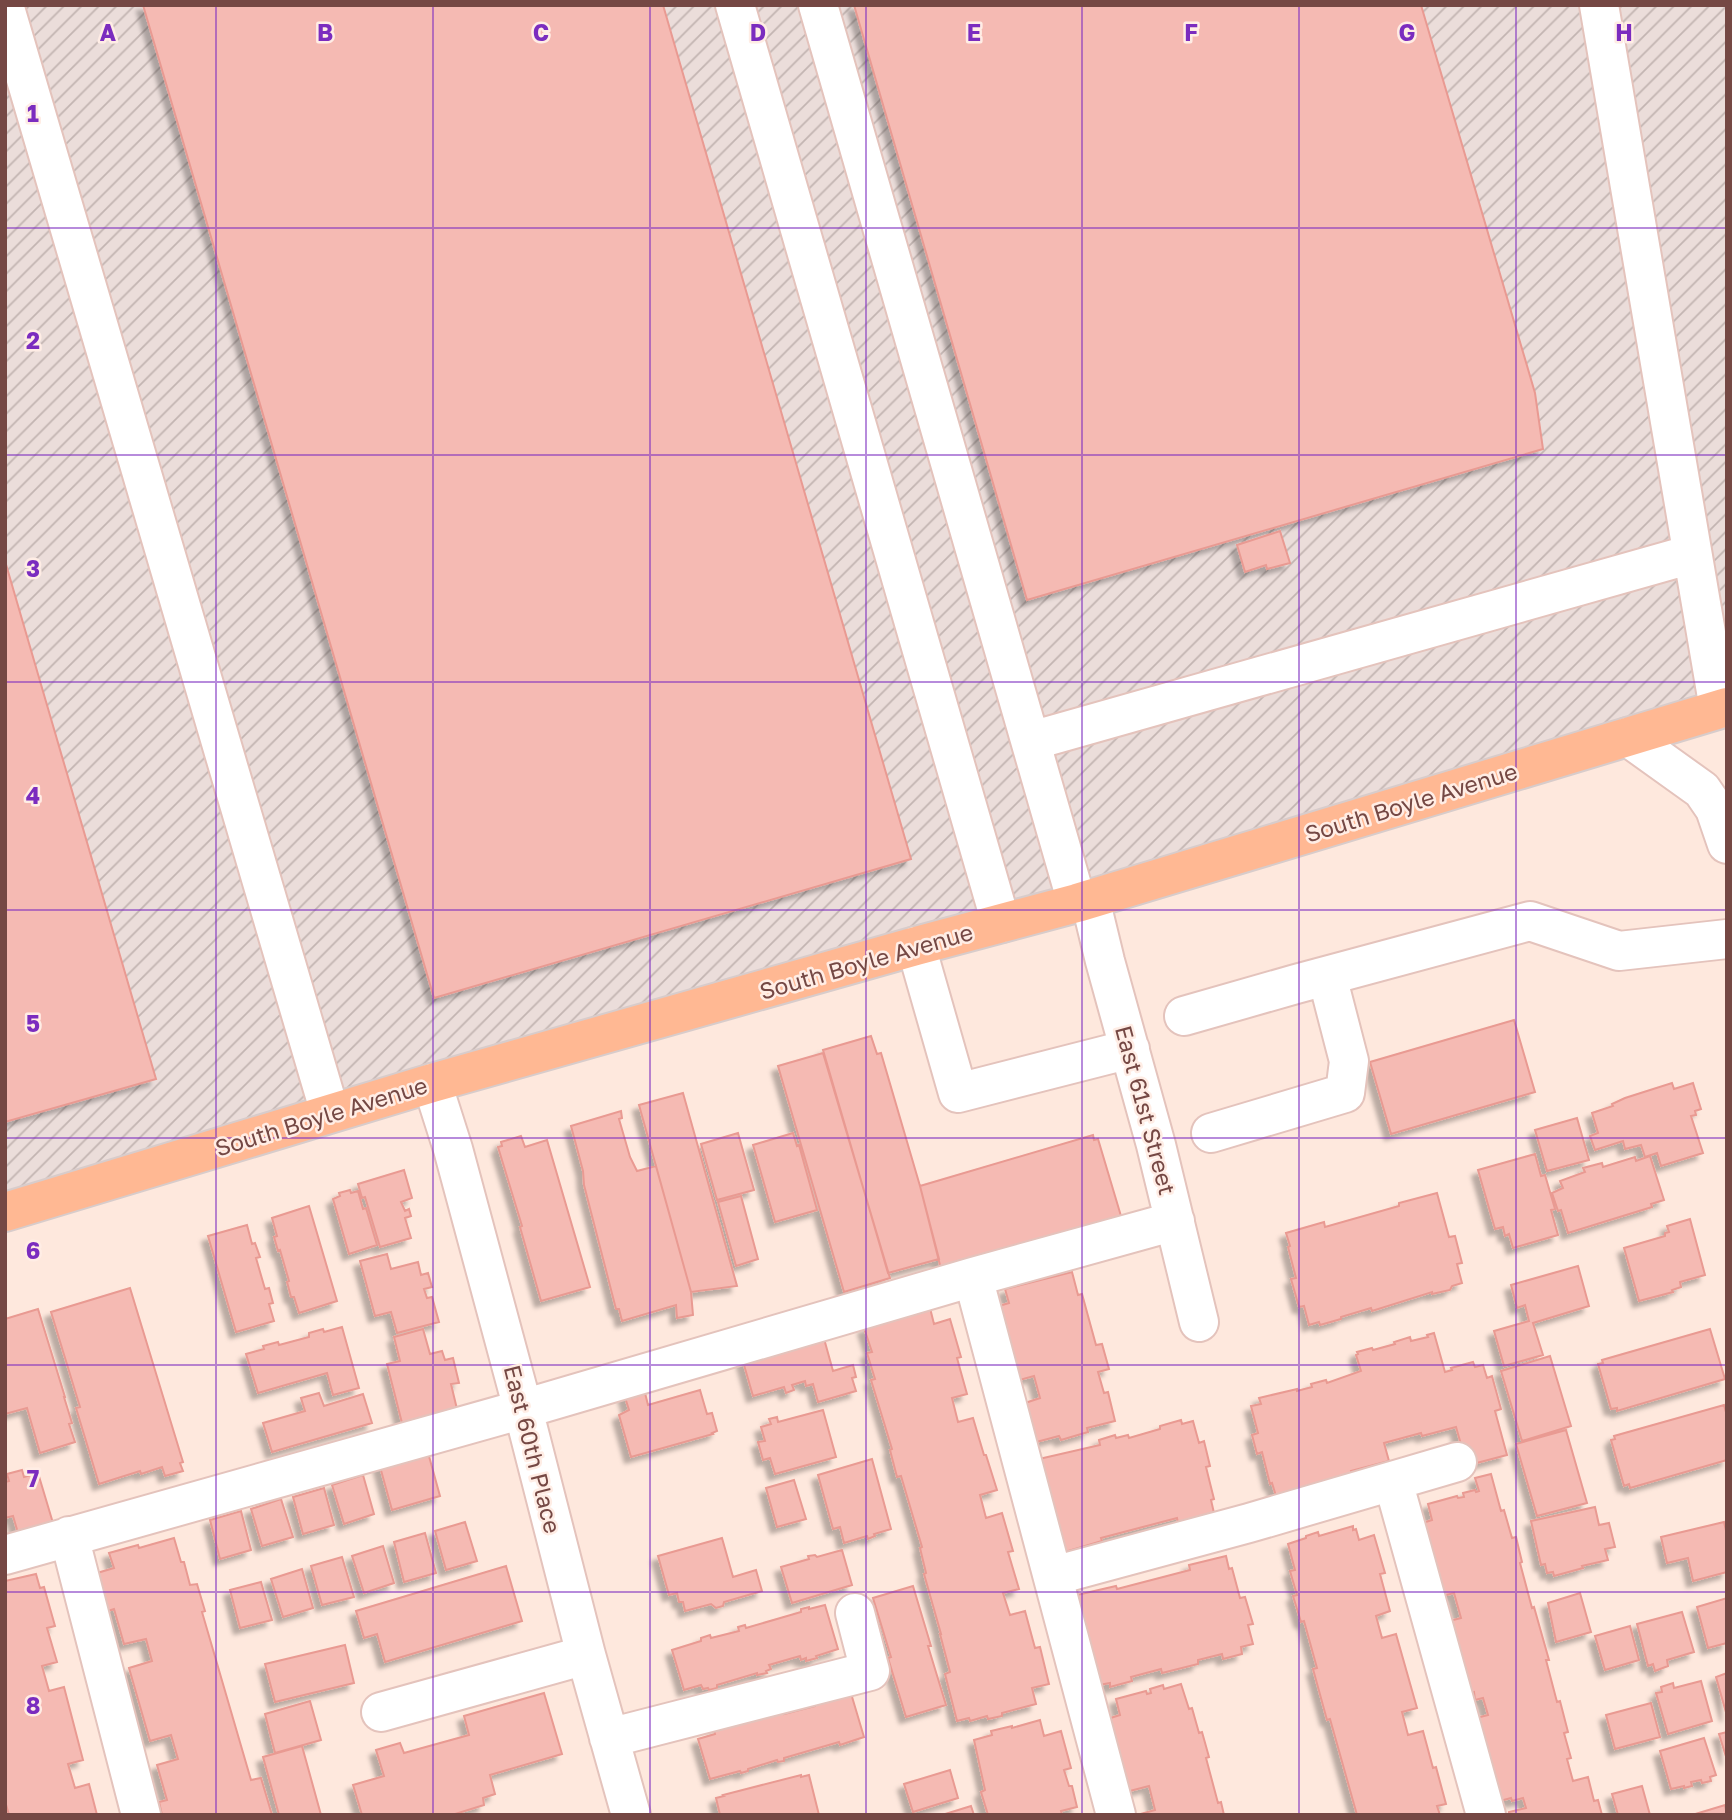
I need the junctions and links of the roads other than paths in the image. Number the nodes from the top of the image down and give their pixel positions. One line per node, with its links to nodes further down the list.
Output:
1 (735, 5): 11 (street)
2 (818, 5): 8 (street, East 61st Street)
3 (1599, 5): 5 (street)
4 (5, 8): 18 (street)
5 (1692, 554): 6 (street); 8 (street)
6 (1723, 708): 7 (main road, South Boyle Avenue)
7 (1628, 737): 9 (street); 10 (main road, South Boyle Avenue)
8 (1031, 741): 10 (street, East 61st Street)
9 (1727, 844)
10 (1083, 901): 11 (main road, South Boyle Avenue); 16 (street, East 61st Street)
11 (1001, 923): 13 (main road, South Boyle Avenue)
12 (1727, 939): 14 (street)
13 (916, 946): 16 (street); 17 (main road, South Boyle Avenue)
14 (1327, 976): 15 (street); 19 (street)
15 (1184, 1016)
16 (1130, 1049): 21 (street, East 61st Street)
17 (432, 1083): 18 (main road, South Boyle Avenue); 24 (street, East 60th Place)
18 (330, 1113): 20 (main road, South Boyle Avenue)
19 (1211, 1133)
20 (5, 1212)
21 (1175, 1221): 22 (street); 23 (street, East 61st Street)
22 (973, 1277): 24 (street); 29 (street)
23 (1199, 1322)
24 (523, 1409): 27 (street); 31 (street, East 60th Place)
25 (1457, 1462): 26 (street)
26 (1393, 1481): 29 (street); 37 (street)
27 (69, 1536): 28 (street); 34 (street)
28 (5, 1555)
29 (1052, 1576): 36 (street)
30 (855, 1613): 33 (street)
31 (586, 1656): 32 (street); 33 (street, East 60th Place)
32 (381, 1712)
33 (609, 1738): 35 (street, East 60th Place)
34 (141, 1815)
35 (631, 1815)
36 (1116, 1815)
37 (1486, 1815)

